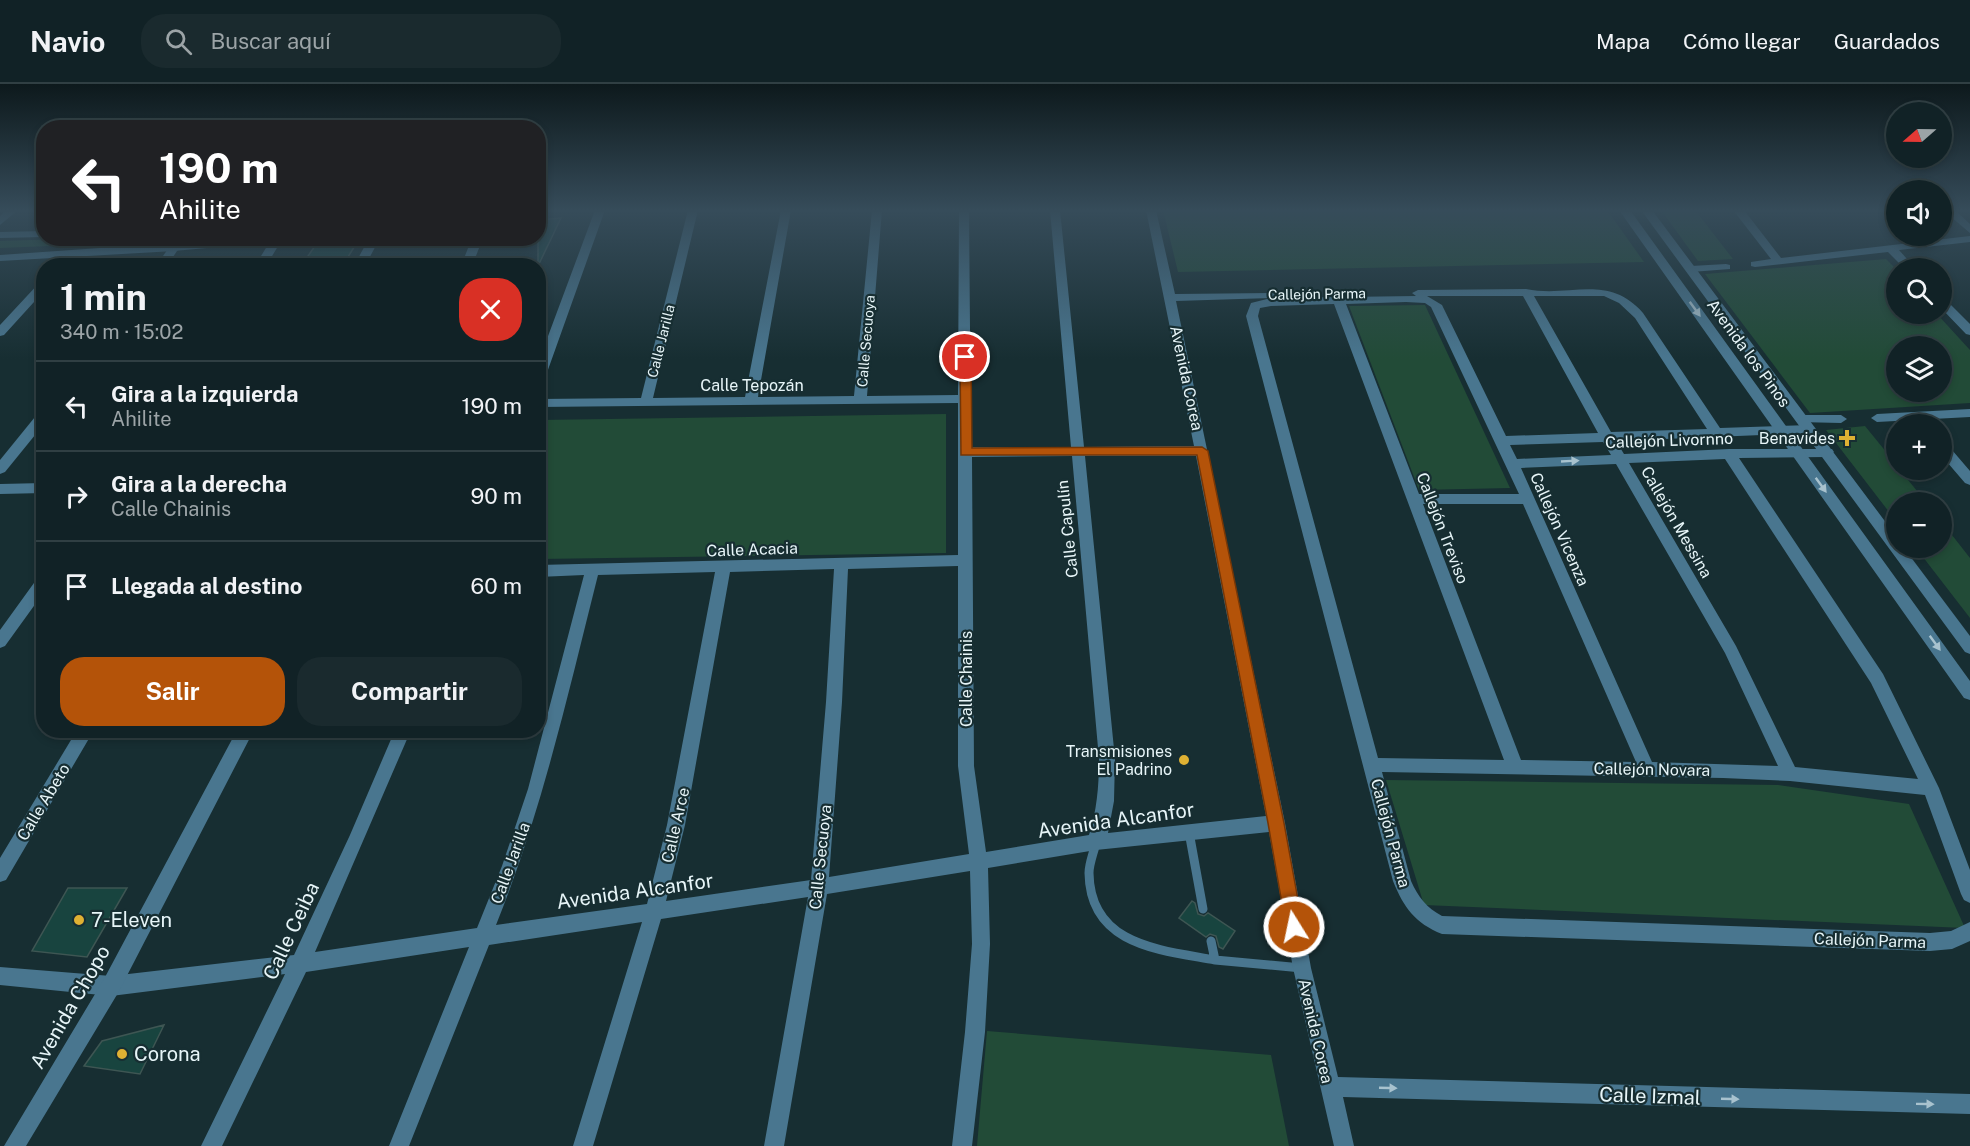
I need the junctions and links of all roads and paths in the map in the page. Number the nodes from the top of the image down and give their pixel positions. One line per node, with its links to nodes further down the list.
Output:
1 (582, 260): 23 (street)
2 (681, 260): 27 (street, Calle Jarilla)
3 (777, 260): 25 (street)
4 (873, 260): 26 (street, Calle Secuoya)
5 (965, 260): 24 (street, Calle Chainis)
6 (1060, 260): 40 (street, Calle Capulín)
7 (1162, 260): 18 (street, Avenida Corea)
8 (1660, 260): 36 (street, Avenida los Pinos, one-way to 36)
9 (1684, 260): 15 (street, Avenida los Pinos)
10 (1777, 260): 12 (street)
11 (1799, 260): 12 (street)
12 (1779, 262): 13 (street)
13 (1755, 264)
14 (1726, 267): 15 (street)
15 (1691, 269): 34 (street, Avenida los Pinos)
16 (1526, 292): 18 (street, Callejón Parma); 37 (street, Callejón Parma); 38 (street, Callejón Messina)
17 (36, 293): 22 (street)
18 (1171, 298): 41 (street, Avenida Corea)
19 (1339, 301): 39 (street, Callejón Vicenza); 53 (street, Callejón Treviso); 69 (street, Callejón Parma)
20 (1952, 312): 21 (street)
21 (1970, 331)
22 (0, 332)
23 (546, 359)
24 (966, 399): 26 (street, Calle Tepozán); 43 (street, Calle Chainis)
25 (751, 401): 26 (street, Calle Tepozán); 27 (street, Calle Tepozán)
26 (860, 401)
27 (646, 402): 28 (street, Calle Tepozán)
28 (546, 404)
29 (1970, 413): 30 (street)
30 (1952, 415)
31 (1877, 418): 32 (street)
32 (1886, 418)
33 (1840, 419): 34 (street, Callejón Livornno)
34 (1807, 424): 36 (street, Callejón Livornno); 44 (street, Avenida los Pinos)
35 (36, 425): 49 (street)
36 (1781, 429): 37 (street, Callejón Livornno); 42 (street, Avenida los Pinos)
37 (1716, 432): 38 (street, Callejón Livornno)
38 (1607, 437): 39 (street, Callejón Livornno); 46 (street, Callejón Messina)
39 (1502, 441): 48 (street, Callejón Vicenza)
40 (1077, 451): 41 (street); 43 (street); 76 (street, Calle Capulín)
41 (1202, 451): 74 (street, Avenida Corea)
42 (1797, 451): 44 (street, Callejón Livornno); 45 (street, Callejón Livornno); 65 (street, Avenida los Pinos, one-way to 65)
43 (966, 452): 57 (street, Calle Chainis)
44 (1827, 452): 55 (street, Avenida los Pinos)
45 (1729, 454): 46 (street, Callejón Livornno); 73 (street)
46 (1619, 458): 48 (street, Callejón Livornno, one-way to 46); 72 (street, Callejón Messina)
47 (1952, 459): 50 (street)
48 (1512, 464): 54 (street, Callejón Vicenza)
49 (0, 469)
50 (1970, 480)
51 (36, 488): 52 (street)
52 (0, 489)
53 (1413, 499): 54 (street); 70 (street, Callejón Treviso)
54 (1527, 499): 71 (street, Callejón Vicenza)
55 (1886, 533)
56 (1904, 558): 64 (street, Avenida los Pinos)
57 (966, 560): 58 (street, Calle Acacia); 77 (street, Calle Chainis)
58 (841, 564): 59 (street, Calle Acacia); 79 (street, Calle Secuoya)
59 (723, 568): 61 (street, Calle Acacia); 82 (street, Calle Arce)
60 (546, 571): 61 (street, Calle Acacia)
61 (592, 571): 84 (street, Calle Jarilla)
62 (36, 591): 63 (street)
63 (0, 642)
64 (1970, 648)
65 (1970, 693)
66 (81, 738): 78 (street, Calle Abeto)
67 (242, 738): 90 (street, Avenida Chopo)
68 (400, 738): 87 (street, Calle Ceiba)
69 (1372, 765): 70 (street, Callejón Novara); 83 (street, Callejón Parma)
70 (1515, 767): 71 (street, Callejón Novara)
71 (1647, 769): 72 (street, Callejón Novara)
72 (1790, 774): 73 (street, Callejón Novara)
73 (1931, 788): 80 (street)
74 (1276, 823): 75 (street, Avenida Alcanfor); 88 (street, Avenida Corea)
75 (1189, 832): 76 (street, Avenida Alcanfor); 81 (lane)
76 (1096, 842): 77 (street, Avenida Alcanfor); 86 (lane)
77 (979, 863): 79 (street, Avenida Alcanfor); 98 (street, Calle Chainis)
78 (0, 874)
79 (819, 887): 82 (street, Avenida Alcanfor); 97 (street, Calle Secuoya)
80 (1970, 894)
81 (1203, 909)
82 (654, 912): 84 (street, Avenida Alcanfor); 96 (street, Calle Arce)
83 (1970, 931)
84 (484, 936): 87 (street, Avenida Alcanfor); 95 (street, Calle Jarilla)
85 (1211, 941): 86 (lane)
86 (1215, 960): 88 (lane)
87 (302, 963): 90 (street, Avenida Alcanfor); 94 (street, Calle Ceiba)
88 (1302, 968): 91 (street, Avenida Corea)
89 (0, 976): 90 (street, Avenida Alcanfor)
90 (111, 986): 93 (street, Avenida Chopo)
91 (1329, 1087): 92 (street, Calle Izmal, one-way to 92); 99 (street, Avenida Corea)
92 (1970, 1104)
93 (14, 1146)
94 (211, 1146)
95 (399, 1146)
96 (583, 1146)
97 (774, 1146)
98 (962, 1146)
99 (1344, 1146)

